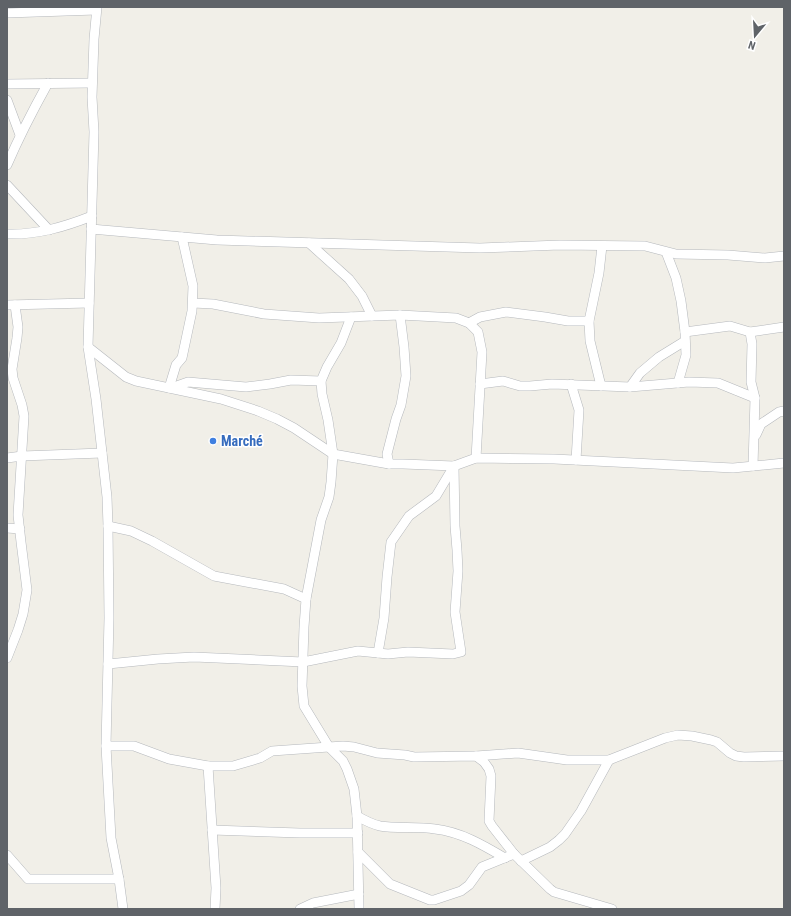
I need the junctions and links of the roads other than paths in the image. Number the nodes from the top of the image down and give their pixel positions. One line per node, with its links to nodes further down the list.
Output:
1 (96, 8): 2 (street); 3 (street)
2 (7, 13)
3 (92, 82): 5 (street); 10 (street)
4 (7, 84): 5 (street)
5 (48, 84): 7 (street)
6 (7, 100): 7 (street)
7 (20, 135): 8 (street)
8 (7, 165)
9 (7, 185): 11 (street)
10 (92, 216): 11 (street); 12 (street)
11 (49, 230): 13 (street)
12 (91, 230): 14 (street); 19 (street)
13 (7, 234)
14 (182, 237): 15 (street); 20 (street)
15 (309, 243): 16 (street); 23 (street)
16 (602, 246): 17 (street); 25 (street)
17 (666, 252): 18 (street); 28 (street)
18 (784, 256)
19 (89, 303): 21 (street); 31 (street)
20 (193, 303): 24 (street); 38 (street)
21 (11, 305): 44 (street)
22 (400, 315): 23 (street); 26 (street); 49 (street)
23 (372, 316): 24 (street)
24 (351, 317): 32 (street)
25 (589, 321): 26 (street); 36 (street)
26 (469, 323): 34 (street)
27 (784, 327): 29 (street)
28 (685, 332): 29 (street); 30 (street)
29 (750, 332): 39 (street)
30 (685, 342): 33 (street); 37 (street)
31 (88, 347): 38 (street); 42 (street)
32 (321, 381): 38 (street); 43 (street)
33 (678, 383): 37 (street); 39 (street)
34 (480, 384): 35 (street); 46 (street)
35 (571, 384): 36 (street); 47 (street)
36 (601, 386): 37 (street)
37 (630, 387)
38 (169, 388): 43 (street)
39 (755, 398): 41 (street)
40 (784, 411): 41 (street)
41 (754, 437): 51 (street)
42 (102, 453): 44 (street); 52 (street)
43 (333, 454): 49 (street); 55 (street)
44 (22, 456): 45 (street); 54 (street)
45 (7, 458)
46 (476, 458): 47 (street); 50 (street)
47 (576, 460): 51 (street)
48 (784, 463): 51 (street)
49 (389, 464): 50 (street)
50 (454, 466): 56 (street); 56 (street)
51 (754, 466)
52 (108, 526): 55 (street); 59 (street)
53 (7, 528): 54 (street)
54 (20, 529): 57 (street)
55 (306, 599): 58 (street)
56 (378, 653): 58 (street)
57 (7, 658)
58 (303, 662): 59 (street); 61 (street)
59 (108, 664): 60 (street)
60 (106, 746): 65 (street); 73 (street)
61 (329, 747): 62 (street); 65 (street); 66 (street)
62 (476, 756): 64 (street); 71 (street)
63 (784, 756): 64 (street)
64 (609, 760): 71 (street)
65 (208, 766): 67 (street)
66 (357, 816): 68 (street); 72 (street)
67 (212, 830): 68 (street); 76 (street)
68 (358, 833): 69 (street)
69 (358, 852): 72 (street); 74 (street)
70 (7, 855): 73 (street)
71 (518, 857): 72 (street); 79 (street)
72 (505, 858)
73 (120, 879): 75 (street)
74 (359, 894): 77 (street); 78 (street)
75 (123, 909)
76 (215, 909)
77 (300, 909)
78 (359, 909)
79 (612, 909)

